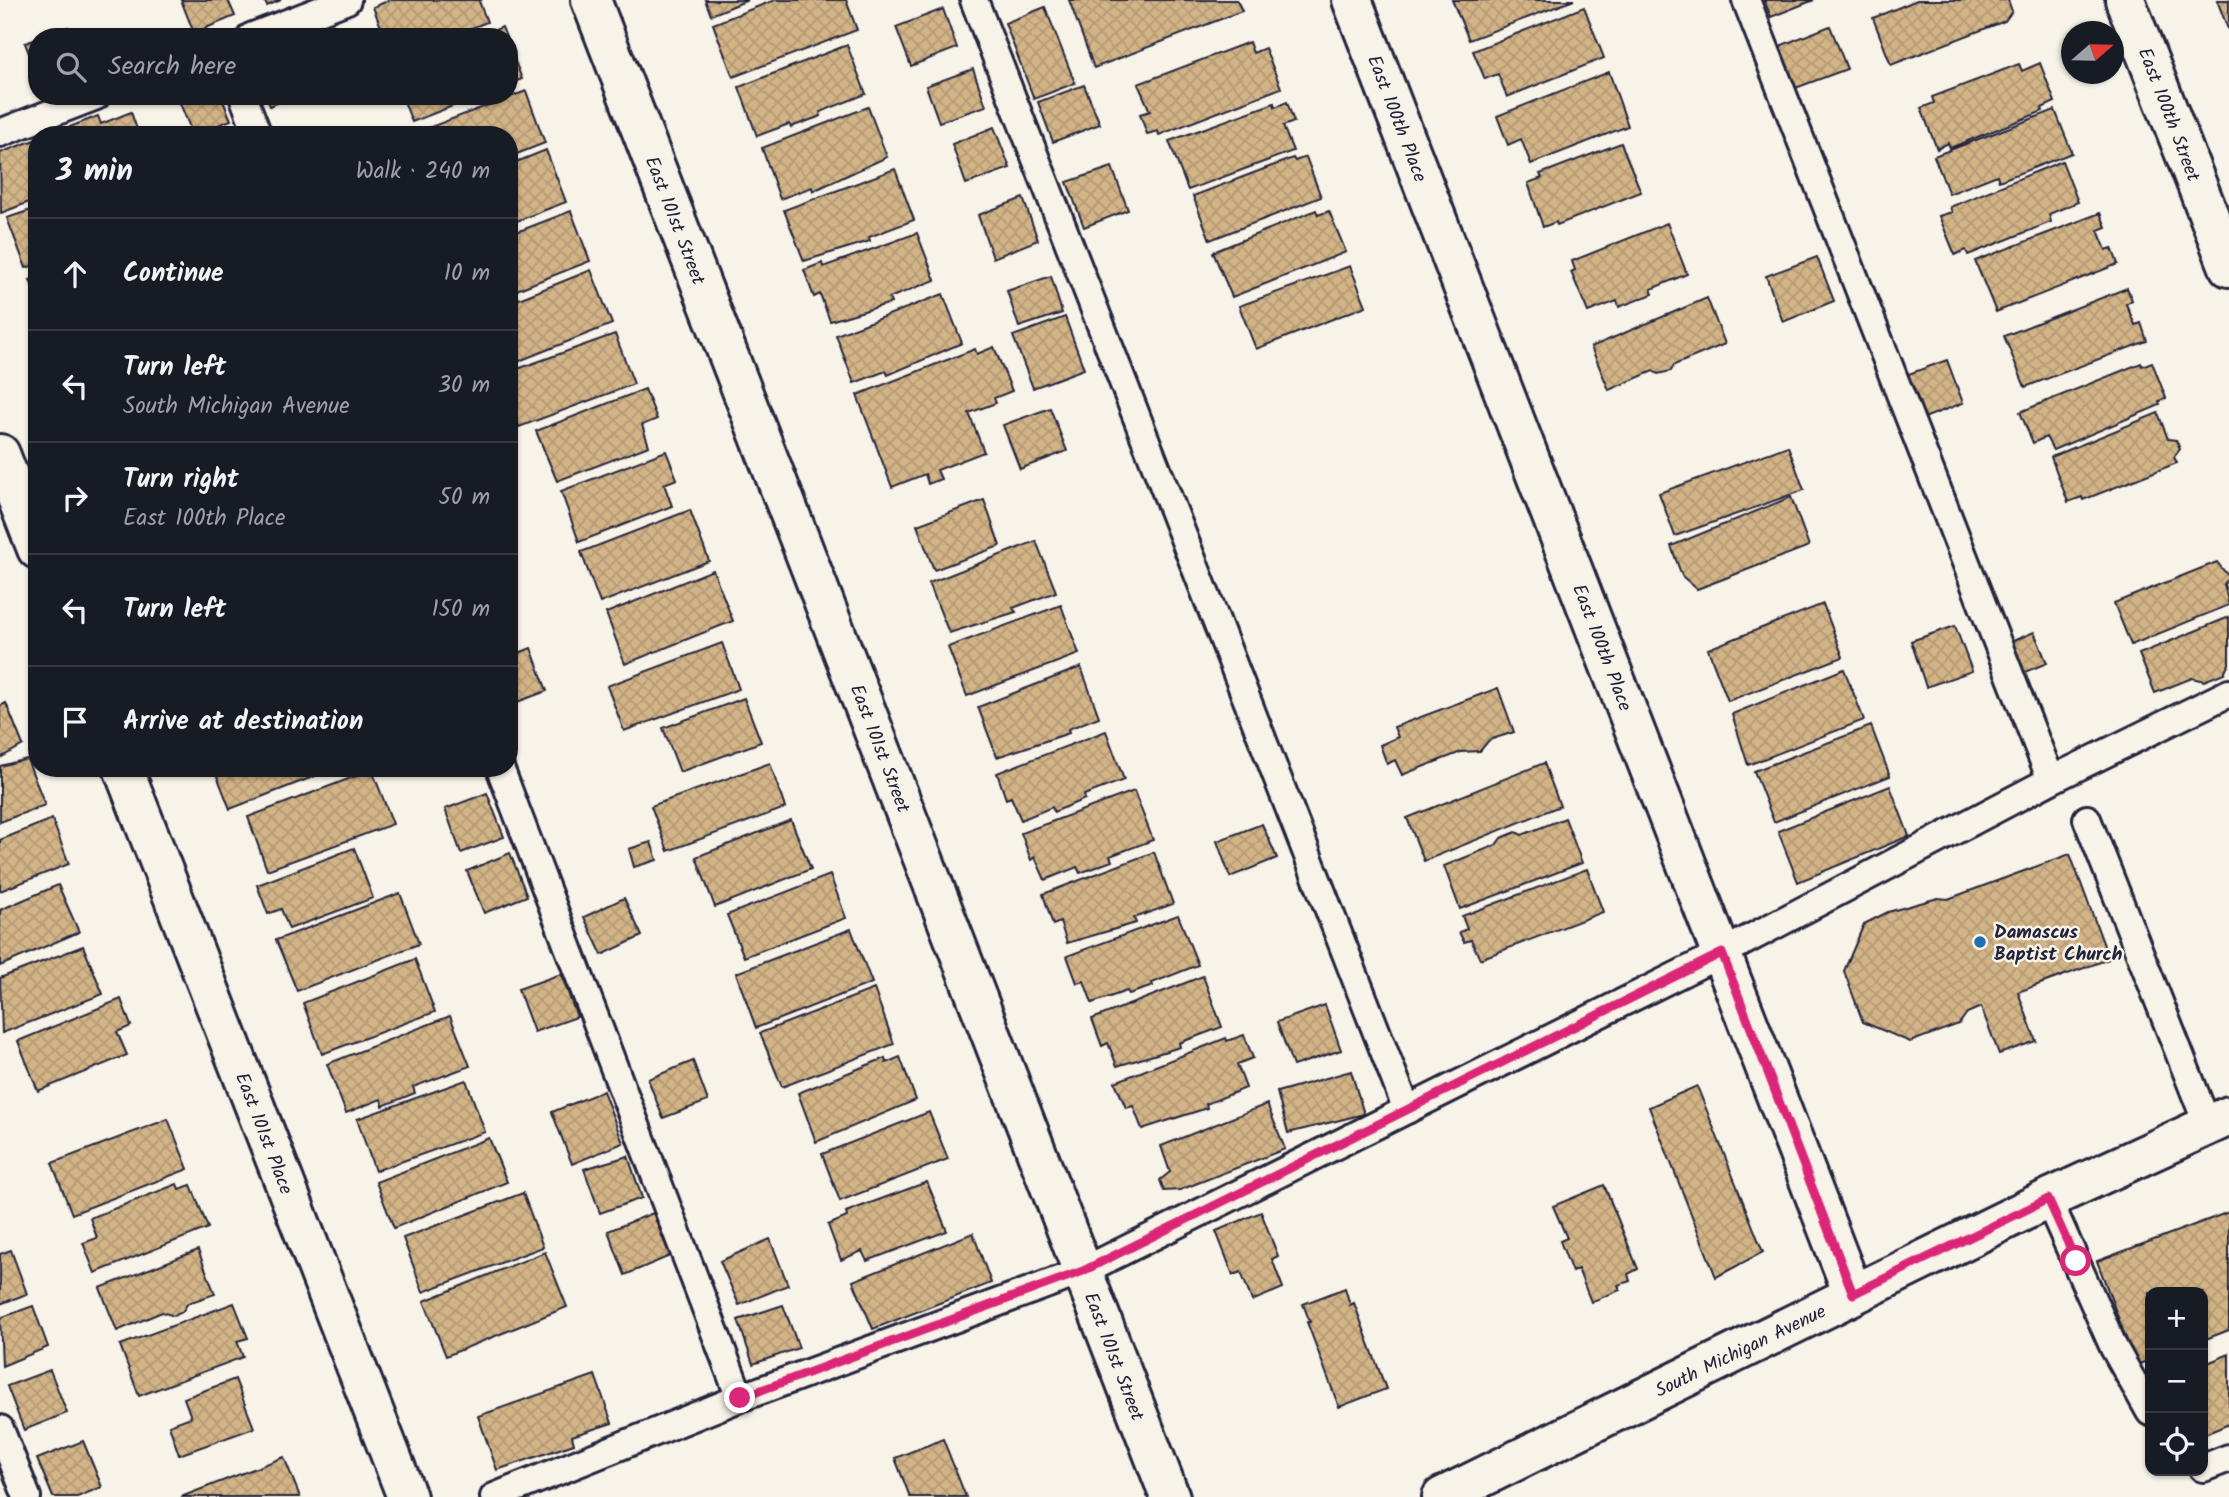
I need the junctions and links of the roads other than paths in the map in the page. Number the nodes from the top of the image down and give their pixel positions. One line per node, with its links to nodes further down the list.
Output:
1 (347, 0): 7 (lane)
2 (591, 0): 24 (street, East 101st Street)
3 (974, 0): 21 (lane)
4 (1352, 0): 20 (street, East 100th Place)
5 (1746, 0): 18 (lane)
6 (2125, 0): 12 (street, East 100th Street)
7 (274, 28)
8 (73, 105): 11 (lane)
9 (246, 105): 10 (lane)
10 (255, 126)
11 (0, 133)
12 (2229, 267)
13 (0, 454): 14 (street)
14 (28, 526)
15 (2229, 692): 18 (lane)
16 (126, 777): 32 (street, East 101st Place)
17 (503, 777): 26 (lane)
18 (2050, 780): 20 (lane)
19 (2087, 819): 22 (lane)
20 (1722, 953): 21 (lane); 25 (street, East 100th Place)
21 (1407, 1110): 24 (lane)
22 (2219, 1121): 23 (street, South Michigan Avenue)
23 (2048, 1199): 25 (street, South Michigan Avenue); 27 (lane)
24 (1083, 1271): 26 (lane); 34 (street, East 101st Street)
25 (1853, 1294): 35 (street, South Michigan Avenue)
26 (740, 1398): 33 (lane)
27 (2145, 1403)
28 (0, 1429): 31 (lane)
29 (2229, 1458): 30 (lane)
30 (2208, 1466)
31 (27, 1497)
32 (407, 1497)
33 (494, 1497)
34 (1170, 1497)
35 (1441, 1497)

